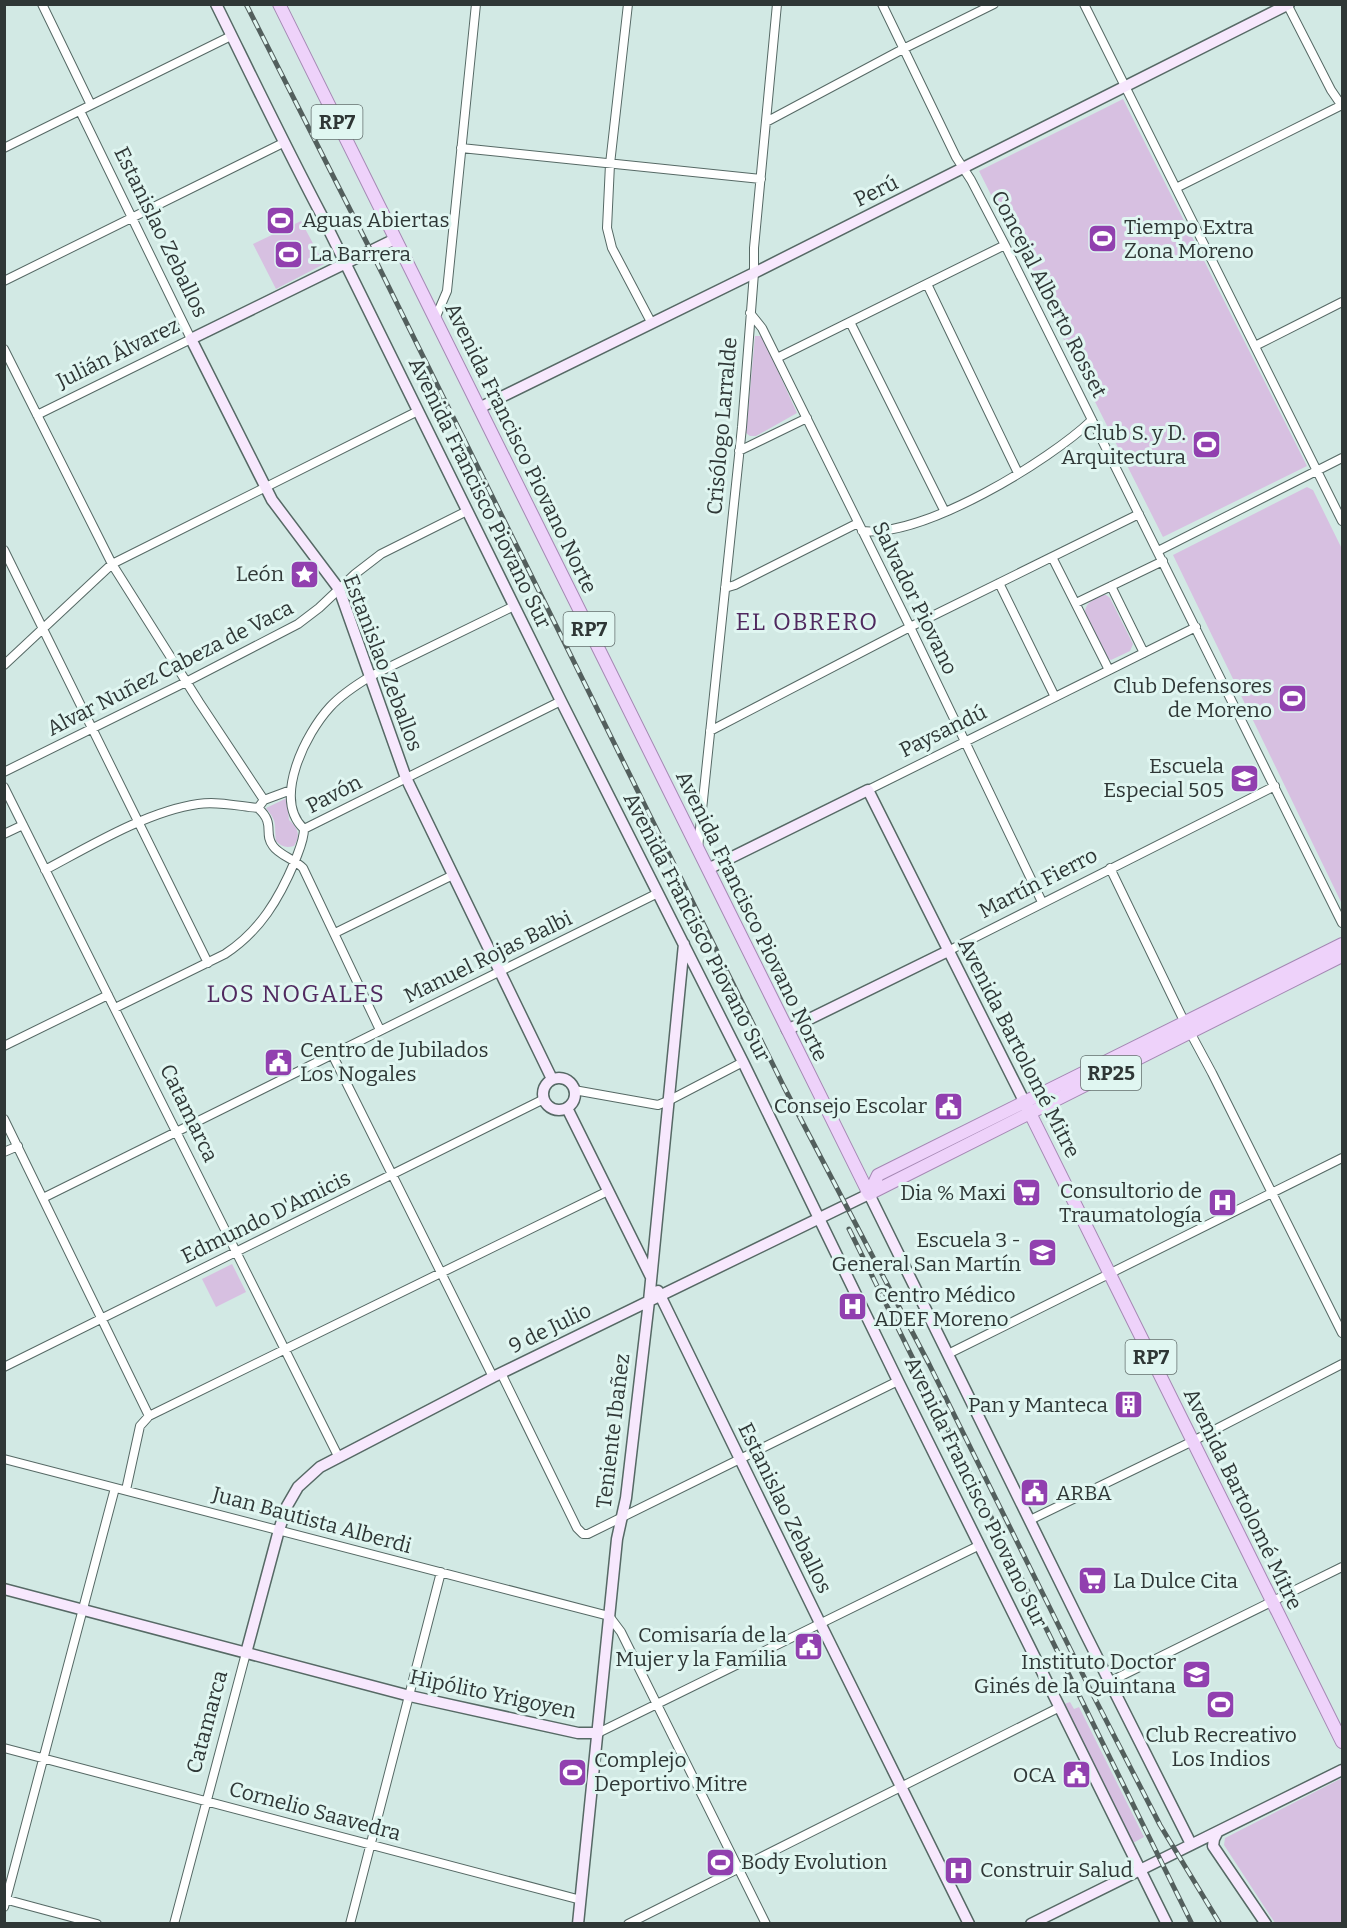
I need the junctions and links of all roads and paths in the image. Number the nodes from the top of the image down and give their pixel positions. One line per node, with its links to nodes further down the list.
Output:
1 (42, 4): 14 (street)
2 (216, 4): 11 (street, Avenida Francisco Piovano Sur)
3 (279, 4): 26 (main road, Avenida Francisco Piovano Norte / RP7)
4 (476, 4): 20 (street)
5 (628, 4): 21 (street)
6 (777, 4): 17 (street, Crisólogo Larralde)
7 (882, 4): 12 (street, Concejal Alberto Rosset)
8 (994, 4): 12 (street)
9 (1084, 4): 13 (street)
10 (1288, 5): 13 (street, Perú); 15 (street)
11 (231, 36): 14 (street); 18 (street, Avenida Francisco Piovano Sur)
12 (903, 49): 17 (street); 22 (street, Concejal Alberto Rosset)
13 (1126, 87): 22 (street, Perú); 24 (street)
14 (91, 105): 16 (street)
15 (1342, 106): 24 (street)
16 (80, 111): 19 (street); 25 (street, Estanislao Zeballos)
17 (766, 122): 23 (street, Crisólogo Larralde)
18 (283, 143): 25 (street); 28 (street, Avenida Francisco Piovano Sur)
19 (4, 148)
20 (461, 148): 21 (street); 34 (street)
21 (610, 164): 23 (street); 35 (street)
22 (964, 169): 27 (street, Concejal Alberto Rosset); 29 (street, Perú)
23 (761, 179): 29 (street, Crisólogo Larralde)
24 (1176, 188): 38 (street)
25 (132, 218): 30 (street); 37 (street, Estanislao Zeballos)
26 (395, 239): 28 (street, Julián Álvarez); 34 (main road, Avenida Francisco Piovano Norte / RP7)
27 (1005, 245): 31 (street); 45 (street, Concejal Alberto Rosset)
28 (345, 263): 37 (street, Julián Álvarez); 42 (street, Avenida Francisco Piovano Sur)
29 (754, 273): 33 (street, Crisólogo Larralde); 35 (street, Perú)
30 (4, 281)
31 (927, 284): 36 (street); 49 (street)
32 (1342, 302): 38 (street)
33 (750, 313): 40 (street, Salvador Piovano); 46 (street, Crisólogo Larralde)
34 (435, 319): 41 (main road, Avenida Francisco Piovano Norte / RP7)
35 (651, 322): 41 (street, Perú)
36 (850, 322): 40 (street); 52 (street)
37 (191, 339): 43 (street, Julián Álvarez); 50 (street, Estanislao Zeballos)
38 (1255, 346): 48 (street)
39 (4, 349): 43 (street)
40 (777, 358): 44 (street, Salvador Piovano)
41 (479, 408): 93 (main road, Avenida Francisco Piovano Norte / RP7)
42 (418, 411): 50 (street); 51 (street, Avenida Francisco Piovano Sur)
43 (37, 415): 61 (street)
44 (807, 418): 46 (street); 55 (street, Salvador Piovano)
45 (1092, 420): 49 (street); 53 (street, Concejal Alberto Rosset)
46 (739, 452): 64 (street, Crisólogo Larralde)
47 (1342, 458): 48 (street)
48 (1317, 470): 54 (street); 58 (street)
49 (1018, 473): 52 (street)
50 (265, 488): 61 (street); 65 (street, Estanislao Zeballos)
51 (468, 512): 65 (street, Alvar Nuñez Cabeza de Vaca); 67 (street, Avenida Francisco Piovano Sur)
52 (945, 512): 56 (street)
53 (1139, 514): 58 (street, Concejal Alberto Rosset); 59 (street)
54 (1342, 521)
55 (858, 523): 56 (street, Salvador Piovano); 64 (street)
56 (862, 531): 68 (street, Salvador Piovano)
57 (4, 550): 70 (street)
58 (1158, 551): 60 (street, Concejal Alberto Rosset)
59 (1052, 557): 62 (street); 66 (street)
60 (1163, 561): 63 (street); 69 (street, Concejal Alberto Rosset)
61 (112, 564): 70 (street); 75 (street)
62 (999, 583): 68 (street); 76 (street)
63 (1111, 586): 66 (street); 71 (street)
64 (725, 588): 79 (street, Crisólogo Larralde)
65 (339, 589): 74 (street, Estanislao Zeballos); 75 (street, Alvar Nuñez Cabeza de Vaca)
66 (1076, 603): 73 (street)
67 (514, 606): 74 (street); 77 (street, Avenida Francisco Piovano Sur)
68 (910, 627): 79 (street); 80 (street, Salvador Piovano)
69 (1196, 627): 71 (street, Paysandú); 83 (street, Concejal Alberto Rosset)
70 (43, 629): 72 (street); 78 (street)
71 (1144, 653): 73 (street, Paysandú)
72 (4, 665)
73 (1109, 670): 76 (street, Paysandú)
74 (371, 676): 82 (street, Estanislao Zeballos); 85 (street)
75 (186, 682): 78 (street, Alvar Nuñez Cabeza de Vaca); 87 (street)
76 (1055, 697): 80 (street, Paysandú)
77 (561, 700): 82 (street, Pavón); 99 (street, Avenida Francisco Piovano Sur)
78 (92, 728): 81 (street, Alvar Nuñez Cabeza de Vaca); 89 (street)
79 (710, 731): 93 (street, Crisólogo Larralde)
80 (964, 742): 86 (street, Paysandú); 100 (street, Salvador Piovano)
81 (4, 772)
82 (406, 778): 91 (street, Pavón); 98 (street, Estanislao Zeballos)
83 (1275, 786): 95 (street, Martín Fierro); 101 (street, Concejal Alberto Rosset)
84 (4, 787): 90 (street, Catamarca)
85 (291, 790): 87 (street); 91 (street)
86 (868, 790): 96 (street, Paysandú); 105 (street, Avenida Bartolomé Mitre)
87 (264, 800): 88 (street)
88 (258, 808): 89 (street); 94 (street)
89 (139, 822): 97 (street); 107 (street)
90 (23, 825): 92 (street); 97 (street, Catamarca)
91 (304, 829): 94 (street, Pavón)
92 (4, 834)
93 (698, 850): 96 (main road, Avenida Francisco Piovano Norte / RP7)
94 (295, 860): 102 (street); 107 (street, Pavón)
95 (1110, 868): 100 (street, Martín Fierro); 111 (street)
96 (708, 869): 113 (main road, Avenida Francisco Piovano Norte / RP7)
97 (45, 870): 109 (street, Catamarca)
98 (453, 875): 102 (street); 108 (street, Estanislao Zeballos)
99 (658, 892): 103 (street, Avenida Francisco Piovano Sur); 108 (street, Manuel Rojas Balbi)
100 (1042, 902): 105 (street, Martín Fierro)
101 (1342, 923)
102 (335, 933): 112 (street)
103 (684, 944): 116 (street, Avenida Francisco Piovano Sur); 120 (street, Teniente Ibañez)
104 (1342, 944): 111 (main road, RP25)
105 (948, 951): 113 (street, Martín Fierro); 121 (street, Avenida Bartolomé Mitre)
106 (1342, 956): 111 (main road, RP25)
107 (208, 963): 110 (street, Pavón)
108 (500, 971): 112 (street, Manuel Rojas Balbi); 117 (street, Estanislao Zeballos)
109 (108, 995): 110 (street, Catamarca); 114 (street)
110 (115, 1008): 125 (street, Catamarca)
111 (1188, 1026): 121 (main road, RP25); 123 (main road, RP25); 131 (street)
112 (381, 1030): 115 (street, Manuel Rojas Balbi)
113 (787, 1030): 132 (main road, Avenida Francisco Piovano Norte / RP7)
114 (4, 1046)
115 (332, 1054): 125 (street, Manuel Rojas Balbi); 129 (street)
116 (743, 1062): 120 (street); 134 (street, Avenida Francisco Piovano Sur)
117 (552, 1079): 118 (street); 119 (street)
118 (574, 1090): 120 (street); 122 (street)
119 (544, 1099): 122 (street); 129 (street, Edmundo D'Amicis)
120 (668, 1101): 138 (street, Teniente Ibañez)
121 (1024, 1101): 123 (main road, Avenida Bartolomé Mitre / RP7); 132 (main road)
122 (567, 1108): 130 (street, Estanislao Zeballos)
123 (1030, 1114): 132 (main road); 137 (main road, Avenida Bartolomé Mitre / RP7)
124 (4, 1119): 126 (street)
125 (176, 1132): 133 (street, Manuel Rojas Balbi); 135 (street, Catamarca)
126 (18, 1146): 127 (street); 133 (street)
127 (4, 1152)
128 (1342, 1158): 131 (street)
129 (392, 1175): 135 (street, Edmundo D'Amicis); 136 (street)
130 (608, 1191): 136 (street); 138 (street, Estanislao Zeballos)
131 (1272, 1193): 137 (street); 142 (street)
132 (869, 1194): 134 (street, 9 de Julio); 144 (street, Avenida Francisco Piovano Norte)
133 (43, 1198): 141 (street)
134 (820, 1218): 139 (street, 9 de Julio); 148 (street, Avenida Francisco Piovano Sur)
135 (236, 1252): 141 (street, Edmundo D'Amicis); 143 (street, Catamarca)
136 (441, 1273): 143 (street); 147 (street)
137 (1110, 1274): 144 (street); 150 (main road, Avenida Bartolomé Mitre / RP7)
138 (651, 1277): 139 (street, Estanislao Zeballos); 140 (street, Teniente Ibañez)
139 (661, 1295): 140 (street, 9 de Julio); 153 (street, Estanislao Zeballos)
140 (649, 1301): 147 (street, 9 de Julio); 156 (street, Teniente Ibañez)
141 (100, 1318): 146 (street, Edmundo D'Amicis); 149 (street)
142 (1342, 1334)
143 (285, 1350): 149 (street); 151 (street, Catamarca)
144 (948, 1354): 157 (street, Avenida Francisco Piovano Norte)
145 (1342, 1364): 150 (street)
146 (4, 1367)
147 (497, 1375): 151 (street, 9 de Julio); 156 (street)
148 (898, 1381): 153 (street); 159 (street, Avenida Francisco Piovano Sur)
149 (149, 1416): 155 (street)
150 (1193, 1441): 157 (street); 163 (main road, Avenida Bartolomé Mitre / RP7)
151 (338, 1456): 158 (street, 9 de Julio)
152 (4, 1459): 154 (street, Juan Bautista Alberdi)
153 (740, 1459): 156 (street); 166 (street, Estanislao Zeballos)
154 (115, 1488): 155 (street, Juan Bautista Alberdi); 164 (street)
155 (126, 1490): 158 (street, Juan Bautista Alberdi)
156 (622, 1517): 165 (street, Teniente Ibañez)
157 (1030, 1521): 168 (street, Avenida Francisco Piovano Norte)
158 (279, 1530): 161 (street, Juan Bautista Alberdi); 167 (street, Catamarca)
159 (980, 1545): 166 (street, Hipólito Yrigoyen); 171 (street, Avenida Francisco Piovano Sur)
160 (1342, 1567): 163 (street)
161 (441, 1572): 165 (street, Juan Bautista Alberdi); 169 (street)
162 (4, 1589): 164 (street, Hipólito Yrigoyen)
163 (1272, 1602): 168 (street); 173 (main road, Avenida Bartolomé Mitre / RP7)
164 (82, 1610): 167 (street, Hipólito Yrigoyen); 175 (street)
165 (609, 1616): 170 (street); 172 (street, Teniente Ibañez)
166 (820, 1623): 170 (street, Hipólito Yrigoyen); 177 (street, Estanislao Zeballos)
167 (246, 1653): 169 (street, Hipólito Yrigoyen); 178 (street, Catamarca)
168 (1109, 1682): 181 (street, Avenida Francisco Piovano Norte)
169 (410, 1696): 172 (street, Hipólito Yrigoyen); 180 (street)
170 (657, 1704): 172 (street, Hipólito Yrigoyen); 183 (street)
171 (1060, 1707): 177 (street); 184 (street, Avenida Francisco Piovano Sur)
172 (598, 1733): 185 (street, Teniente Ibañez)
173 (1342, 1742)
174 (4, 1748): 175 (street, Cornelio Saavedra)
175 (43, 1758): 178 (street, Cornelio Saavedra); 186 (street)
176 (1342, 1770): 179 (street)
177 (901, 1788): 183 (street); 193 (street, Estanislao Zeballos)
178 (206, 1801): 180 (street, Cornelio Saavedra); 188 (street, Catamarca)
179 (1217, 1833): 181 (street); 182 (street)
180 (370, 1844): 185 (street, Cornelio Saavedra); 189 (street)
181 (1191, 1844): 182 (street); 184 (street)
182 (1220, 1856): 196 (street)
183 (739, 1868): 191 (street); 192 (street)
184 (1141, 1869): 194 (street); 195 (street, Avenida Francisco Piovano Sur)
185 (581, 1900): 190 (street, Teniente Ibañez)
186 (5, 1902): 187 (street)
187 (97, 1923)
188 (174, 1923)
189 (350, 1923)
190 (578, 1923)
191 (628, 1923)
192 (766, 1923)
193 (969, 1923)
194 (1031, 1923)
195 (1167, 1923)
196 (1266, 1923)

